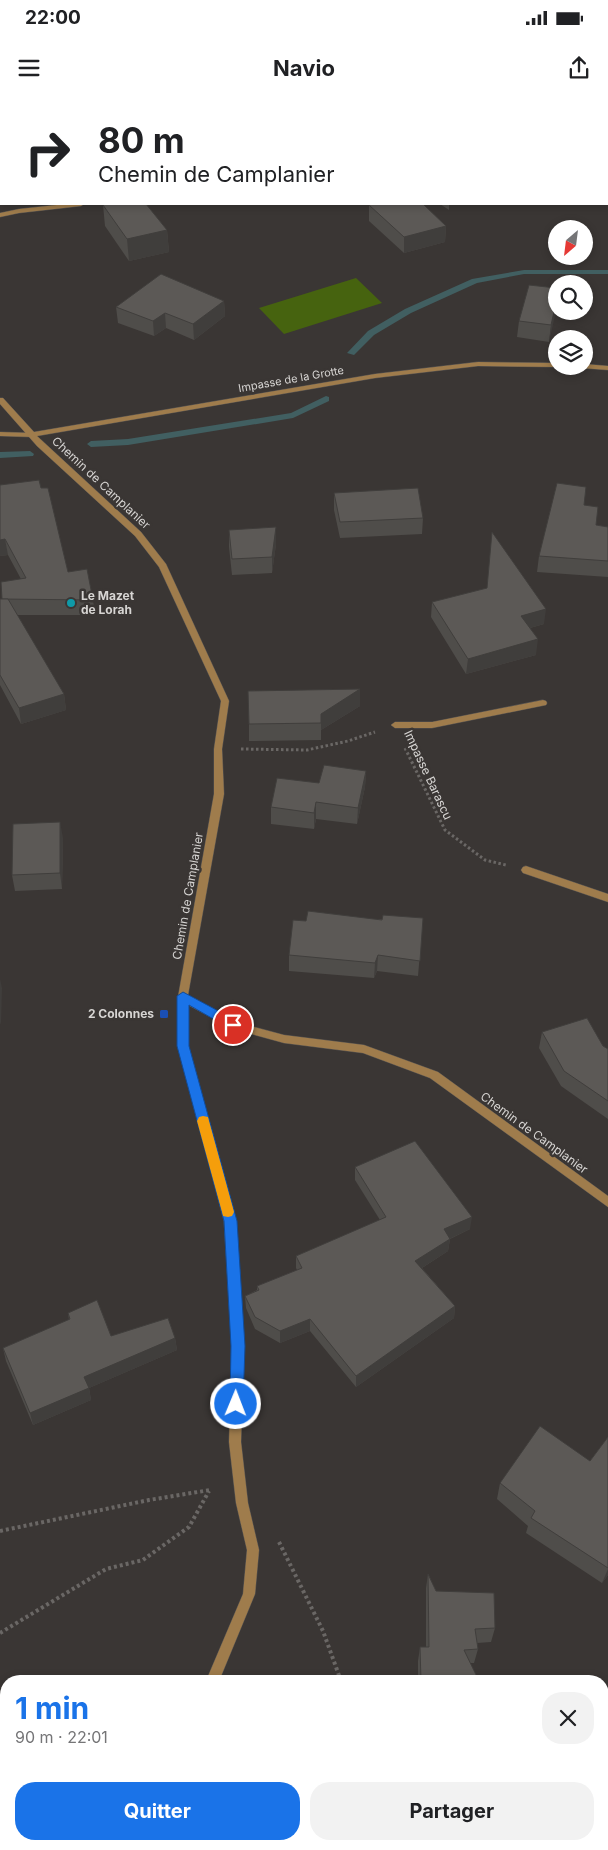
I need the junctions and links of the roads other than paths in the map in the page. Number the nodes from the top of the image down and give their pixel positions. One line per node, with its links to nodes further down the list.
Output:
1 (72, 205): 2 (street)
2 (0, 215)
3 (548, 365): 8 (street, Impasse de la Grotte)
4 (593, 367): 5 (street)
5 (608, 368)
6 (0, 400): 8 (street, Chemin de Camplanier)
7 (0, 434): 8 (street, Impasse de la Grotte)
8 (32, 435): 13 (street, Chemin de Camplanier)
9 (542, 703): 10 (street)
10 (396, 725)
11 (526, 870): 12 (street)
12 (608, 898)
13 (183, 996): 14 (street, Chemin de Camplanier); 15 (street)
14 (608, 1202)
15 (215, 1675)

